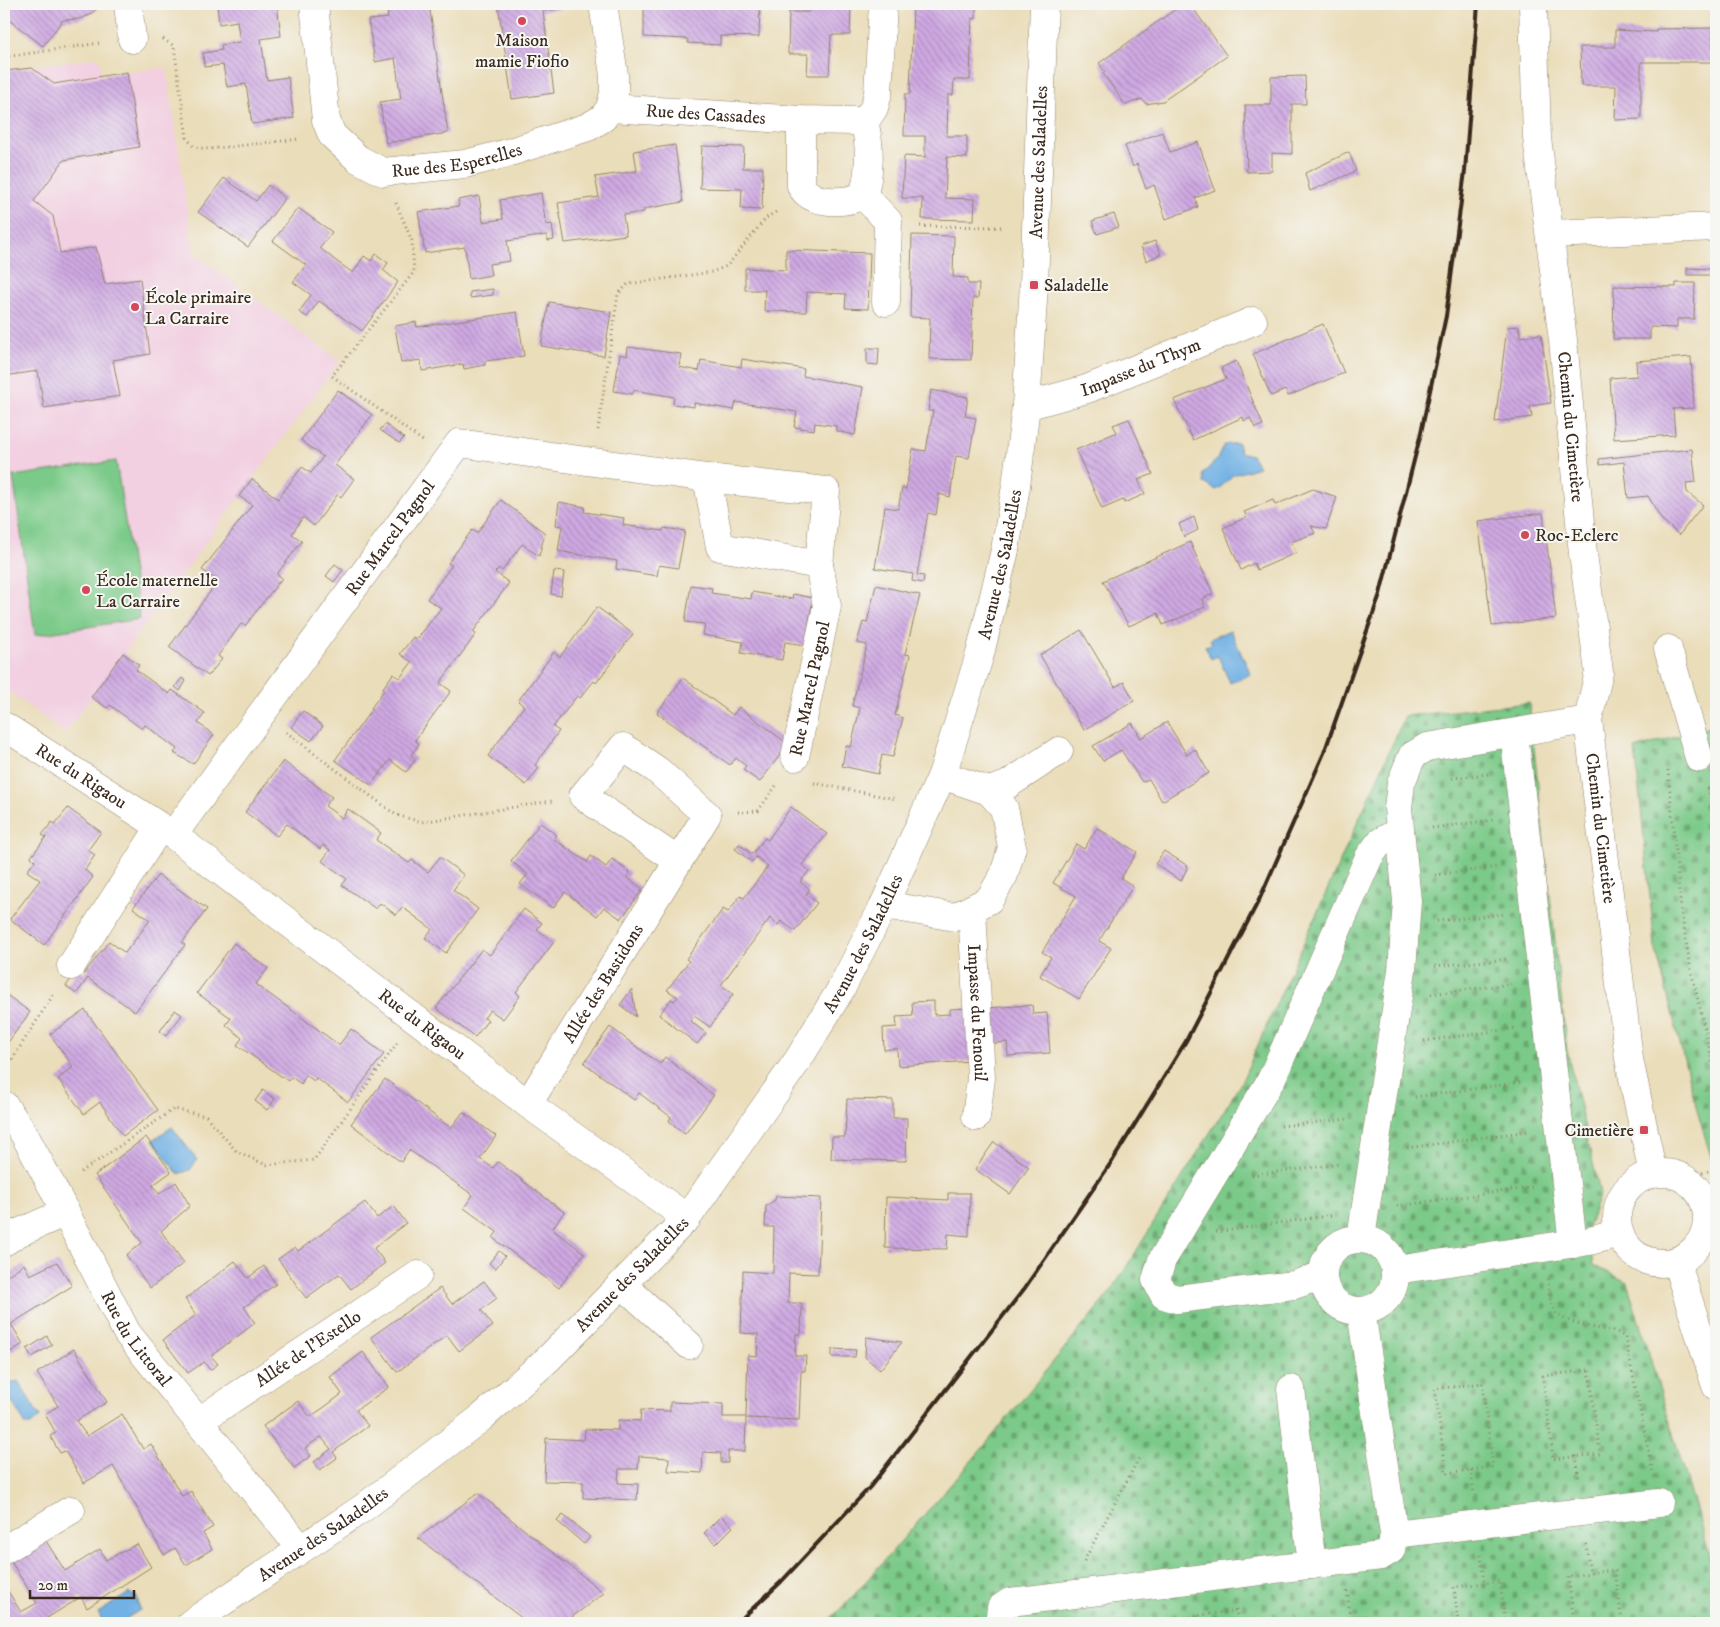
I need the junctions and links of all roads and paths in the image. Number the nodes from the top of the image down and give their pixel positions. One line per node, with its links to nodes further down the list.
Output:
1 (128, 4): 7 (street)
2 (314, 4): 12 (street)
3 (603, 4): 9 (street)
4 (883, 4): 11 (street)
5 (1044, 4): 17 (street, Avenue des Saladelles)
6 (1533, 4): 19 (street, Chemin du Cimetière)
7 (132, 39): 8 (path); 12 (path)
8 (4, 56)
9 (610, 108): 10 (street, Rue des Cassades); 13 (street, Rue des Esperelles)
10 (801, 120): 11 (street, Rue des Cassades); 14 (street)
11 (864, 123): 15 (street)
12 (332, 135): 13 (street, Rue des Esperelles)
13 (383, 172): 23 (path)
14 (805, 195): 15 (street); 24 (path)
15 (863, 195): 16 (street)
16 (888, 222): 17 (path); 20 (street)
17 (1036, 227): 22 (street, Avenue des Saladelles)
18 (1716, 227): 19 (street)
19 (1551, 234): 29 (street, Chemin du Cimetière)
20 (886, 302)
21 (1254, 322): 22 (street, Impasse du Thym)
22 (1026, 406): 36 (street, Avenue des Saladelles)
23 (448, 458): 24 (street, Rue Marcel Pagnol); 28 (street, Rue Marcel Pagnol)
24 (594, 462): 25 (street, Rue Marcel Pagnol)
25 (707, 478): 26 (street); 26 (street, Rue Marcel Pagnol)
26 (819, 565): 33 (street, Rue Marcel Pagnol)
27 (1668, 649): 34 (street)
28 (262, 714): 40 (path); 44 (street, Rue Marcel Pagnol)
29 (1588, 720): 31 (street); 70 (street, Chemin du Cimetière)
30 (4, 726): 44 (street, Rue du Rigaou)
31 (1514, 733): 35 (street); 45 (street)
32 (1059, 751): 39 (street)
33 (795, 757): 42 (path, Rue Marcel Pagnol)
34 (1699, 758): 60 (path)
35 (1518, 770): 37 (path); 43 (street)
36 (942, 775): 39 (street); 41 (street, Avenue des Saladelles)
37 (1450, 778)
38 (811, 783): 41 (path)
39 (989, 791): 50 (street)
40 (583, 796): 42 (street); 46 (street)
41 (928, 805): 49 (street, Avenue des Saladelles)
42 (707, 815): 46 (street, Allée des Bastidons)
43 (1523, 816): 45 (path); 47 (street)
44 (167, 831): 53 (street); 57 (street, Rue du Rigaou)
45 (1398, 832): 48 (street); 68 (street)
46 (678, 862): 64 (street, Allée des Bastidons)
47 (1529, 863): 48 (path); 51 (street)
48 (1404, 879): 52 (street)
49 (884, 905): 50 (street); 73 (street, Avenue des Saladelles)
50 (972, 909): 67 (street, Impasse du Fenouil)
51 (1533, 911): 52 (path); 54 (street)
52 (1405, 925): 55 (street)
53 (72, 966): 61 (path)
54 (1540, 968): 55 (path); 56 (path); 58 (street)
55 (1402, 970): 56 (street)
56 (1398, 998): 59 (street)
57 (415, 1018): 64 (street, Rue du Rigaou); 72 (path)
58 (1547, 1023): 59 (path); 63 (street)
59 (1390, 1045): 66 (street)
60 (1715, 1067): 62 (path)
61 (4, 1072)
62 (1716, 1077)
63 (1554, 1078): 66 (path); 77 (street)
64 (528, 1104): 73 (street, Rue du Rigaou)
65 (4, 1105): 72 (street, Rue du Littoral)
66 (1381, 1108): 68 (path); 75 (street)
67 (976, 1117)
68 (1240, 1131): 82 (street)
69 (1716, 1169): 71 (path)
70 (1653, 1174): 71 (street); 74 (street)
71 (1682, 1178): 79 (street)
72 (60, 1202): 76 (street); 90 (street, Rue du Littoral)
73 (687, 1218): 83 (street, Avenue des Saladelles)
74 (1619, 1233): 77 (street); 79 (street)
75 (1361, 1238): 80 (street); 82 (street)
76 (4, 1242)
77 (1573, 1244): 78 (street)
78 (1544, 1248): 80 (street); 92 (path)
79 (1676, 1261): 88 (street)
80 (1396, 1270): 84 (street)
81 (418, 1275): 90 (street, Allée de l'Estello)
82 (1323, 1276): 84 (street)
83 (623, 1285): 85 (street); 95 (street, Avenue des Saladelles)
84 (1361, 1311): 94 (street)
85 (689, 1345)
86 (1589, 1370): 86 (path)
87 (1482, 1383): 87 (path)
88 (1716, 1386)
89 (1291, 1389): 97 (street)
90 (199, 1421): 95 (street, Rue du Littoral)
91 (1139, 1458): 98 (path)
92 (1659, 1503): 94 (street)
93 (71, 1510): 96 (street)
94 (1394, 1534): 97 (street)
95 (301, 1549): 100 (street, Avenue des Saladelles)
96 (4, 1550)
97 (1312, 1565): 98 (street)
98 (1083, 1593): 101 (street)
99 (1237, 1610): 102 (path)
100 (191, 1623)
101 (999, 1623)
102 (1150, 1623)
103 (1458, 1623): 104 (path)
104 (1506, 1623)
105 (1574, 1623): 106 (path)
106 (1622, 1623)

